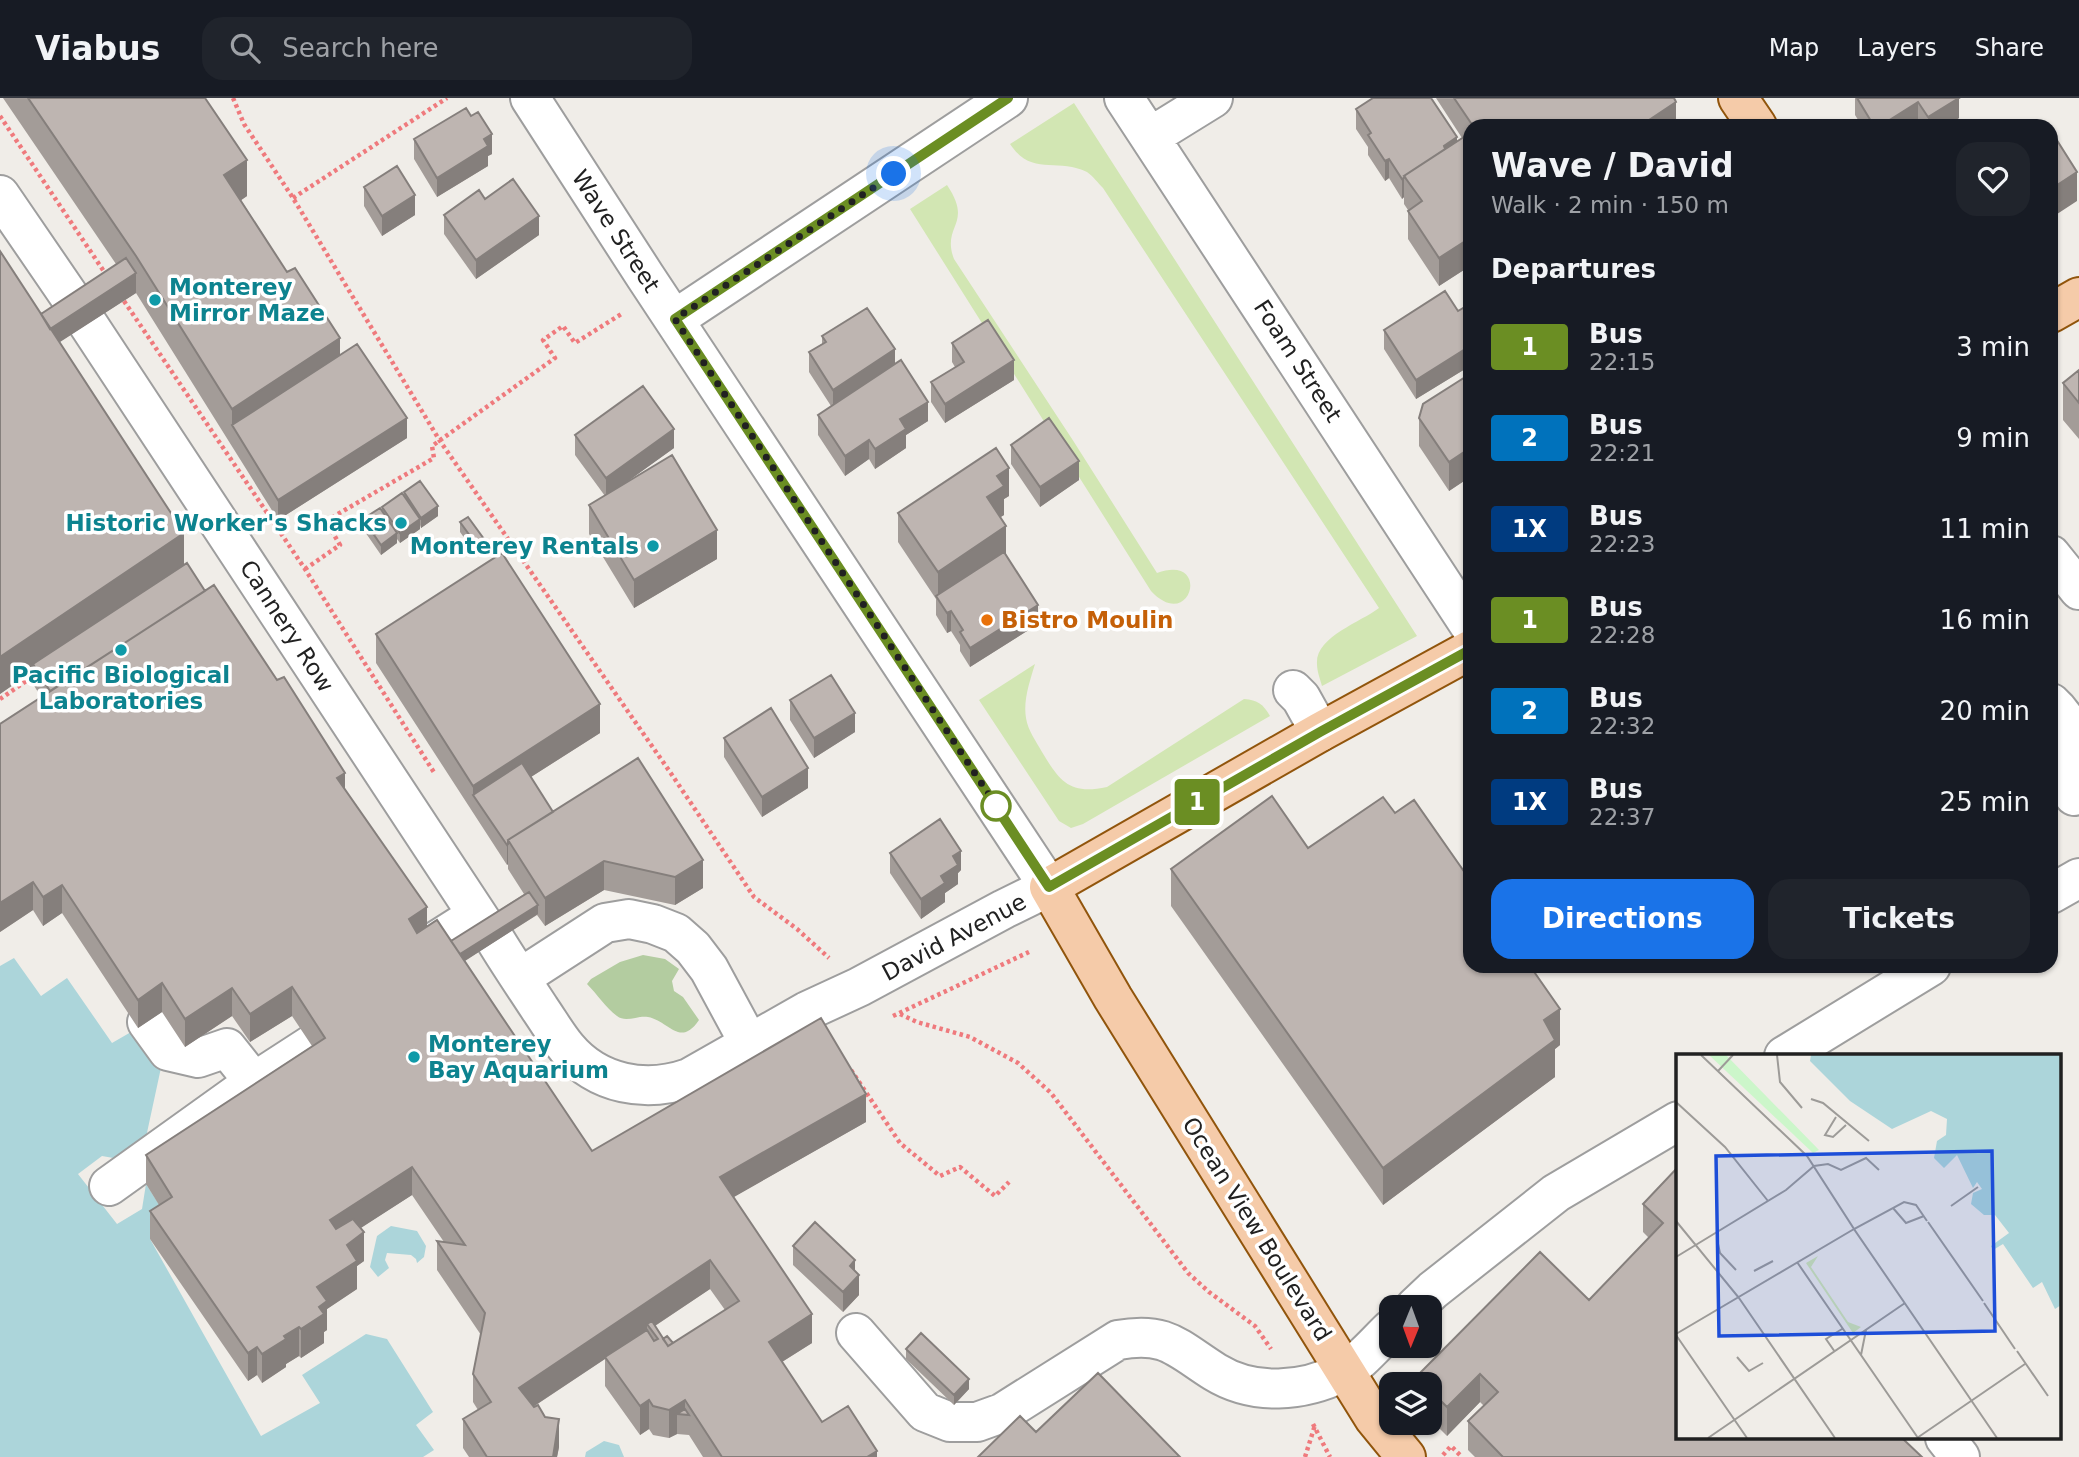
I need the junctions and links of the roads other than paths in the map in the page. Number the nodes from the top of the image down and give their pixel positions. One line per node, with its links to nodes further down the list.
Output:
1 (530, 98): 12 (street, Wave Street)
2 (1008, 98): 6 (street)
3 (1124, 98): 8 (street, Foam Street)
4 (1213, 98): 8 (street)
5 (1738, 98): 7 (main road)
6 (979, 110): 12 (street)
7 (1752, 119)
8 (1150, 137): 15 (street, Foam Street)
9 (0, 195): 24 (street, Cannery Row)
10 (2079, 297): 11 (main road)
11 (2058, 309)
12 (675, 319): 22 (street, Wave Street)
13 (2058, 564): 14 (street)
14 (2079, 590)
15 (1463, 615)
16 (1463, 654): 19 (main road, David Avenue)
17 (1293, 690): 19 (street)
18 (2058, 711): 20 (street)
19 (1320, 732): 22 (main road, David Avenue)
20 (2074, 796)
21 (2079, 878): 23 (street)
22 (1049, 887): 28 (main road, Wave Street); 31 (street, David Avenue)
23 (2058, 890)
24 (486, 928): 25 (street); 27 (street, Cannery Row)
25 (414, 955)
26 (1920, 973): 33 (street)
27 (520, 978): 30 (street, Cannery Row); 31 (street)
28 (1114, 998): 40 (main road, Ocean View Boulevard)
29 (147, 1022): 34 (street)
30 (550, 1023): 31 (street, David Avenue)
31 (750, 1043)
32 (311, 1045): 34 (street)
33 (1787, 1054)
34 (254, 1082): 36 (street)
35 (1676, 1122): 37 (street)
36 (109, 1185)
37 (1430, 1295)
38 (856, 1333): 40 (street)
39 (1379, 1340): 40 (street)
40 (1345, 1371): 42 (main road, Ocean View Boulevard)
41 (1947, 1440): 43 (street)
42 (1406, 1457)
43 (1960, 1457)

